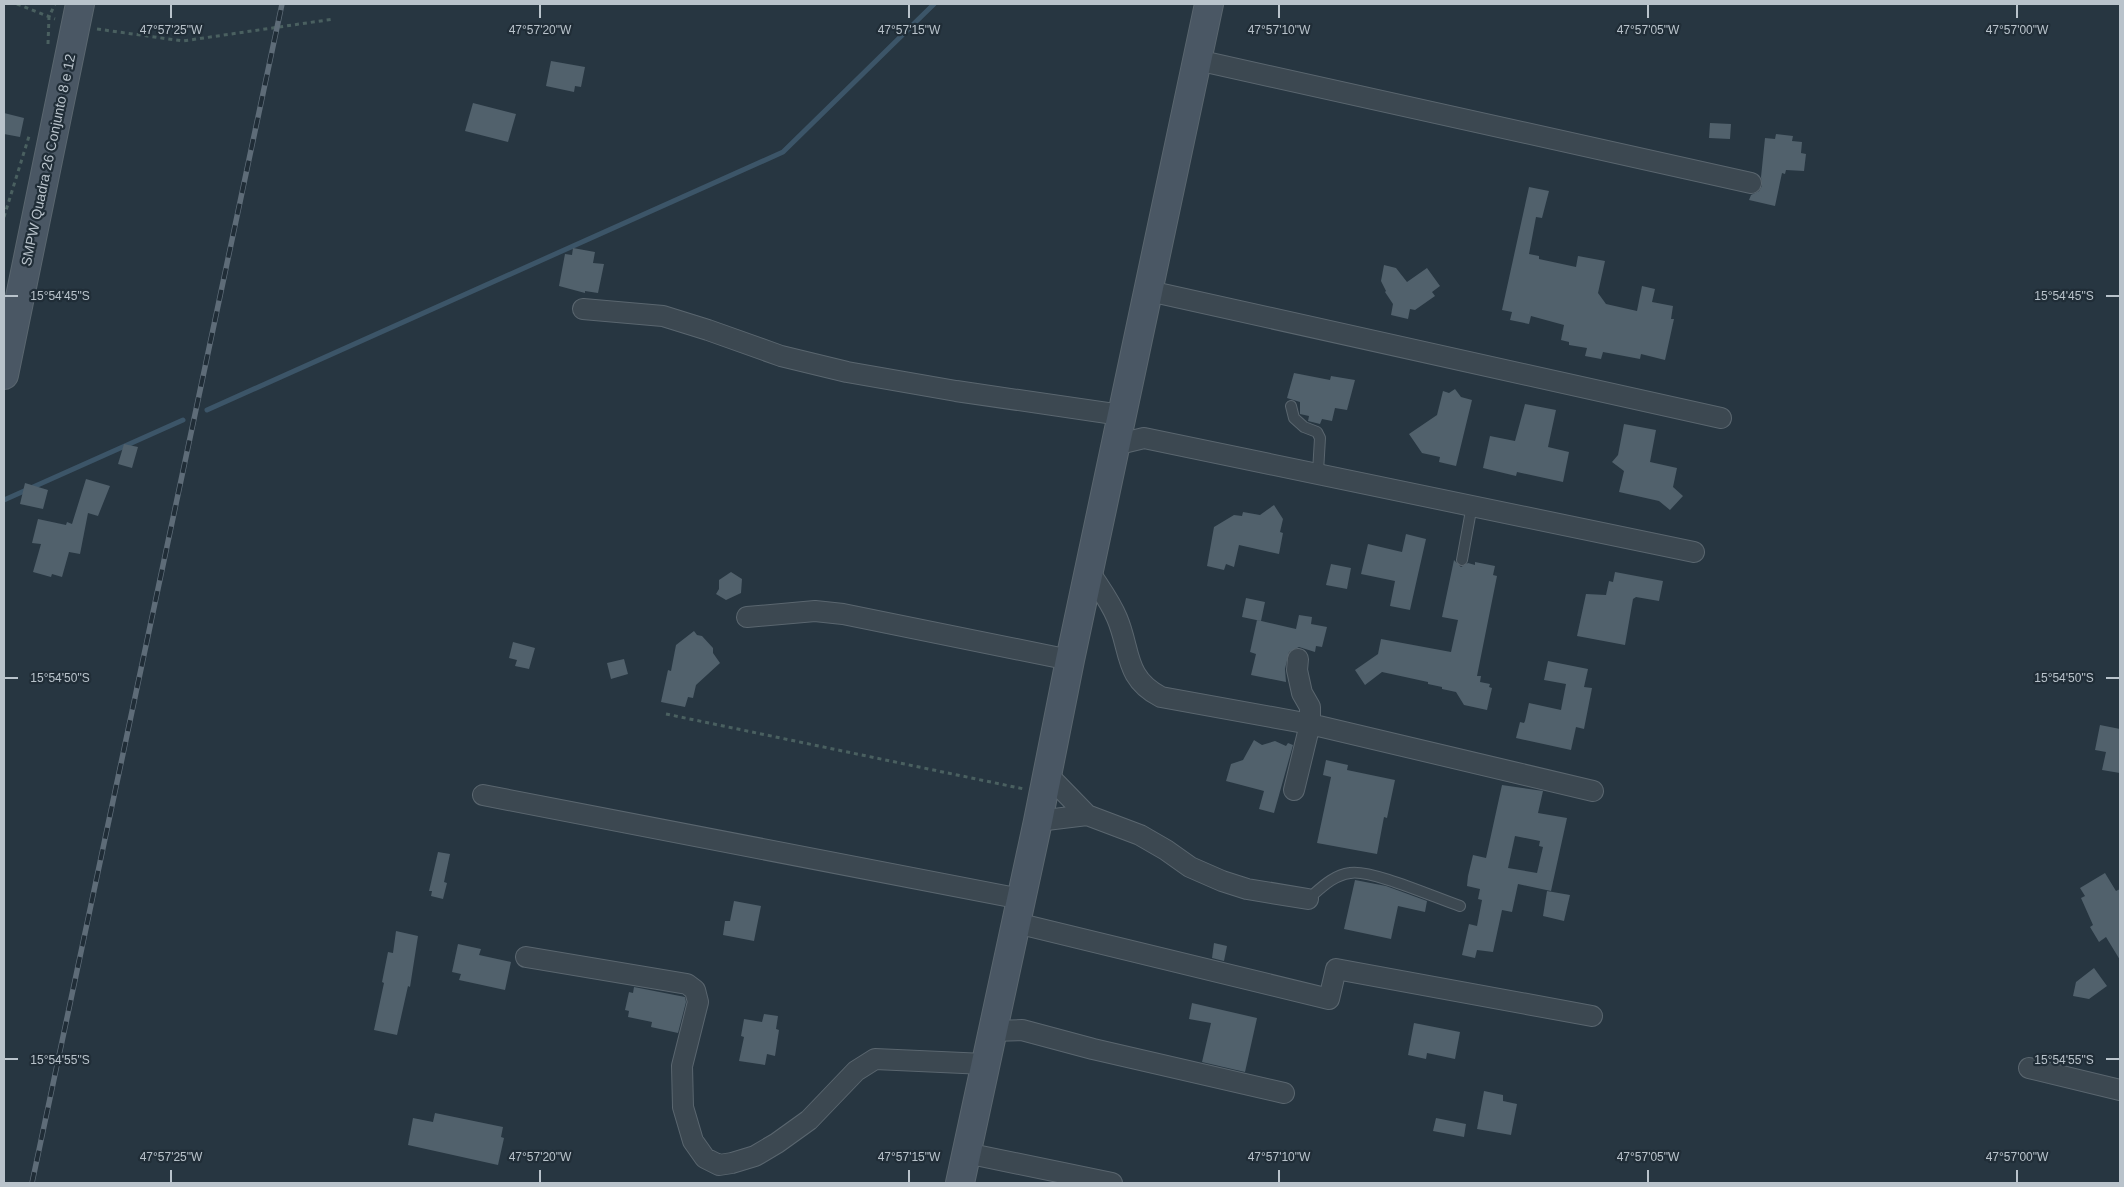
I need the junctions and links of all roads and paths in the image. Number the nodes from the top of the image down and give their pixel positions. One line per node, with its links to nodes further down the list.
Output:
1 (17, 4): 5 (path)
2 (55, 4): 5 (path)
3 (1209, 4): 8 (street)
4 (78, 15): 5 (path); 6 (path); 13 (street, SMPW Quadra 26 Conjunto 8 e 12)
5 (49, 17): 7 (path)
6 (334, 19)
7 (48, 47)
8 (1197, 60): 10 (street); 12 (street)
9 (31, 129): 11 (path)
10 (1751, 183)
11 (4, 217)
12 (1149, 291): 17 (street); 18 (street)
13 (11, 304): 15 (street, SMPW Quadra 26 Conjunto 8 e 12)
14 (583, 309): 17 (street)
15 (5, 361)
16 (1291, 406): 21 (lane)
17 (1122, 412): 19 (street); 20 (street)
18 (1721, 418)
19 (1144, 438): 20 (street); 21 (street)
20 (1115, 445): 25 (street)
21 (1318, 472): 22 (street)
22 (1472, 505): 23 (street); 24 (lane)
23 (1694, 552)
24 (1462, 560)
25 (1089, 571): 28 (street); 30 (street)
26 (747, 617): 28 (street)
27 (1298, 659): 30 (street)
28 (1070, 660): 31 (street)
29 (666, 714): 31 (path)
30 (1310, 724): 32 (street); 33 (street)
31 (1046, 784): 35 (street); 36 (street)
32 (1294, 790)
33 (1593, 791)
34 (483, 795): 39 (street)
35 (1087, 815): 36 (street); 37 (street)
36 (1038, 821): 39 (street)
37 (1308, 899): 38 (lane)
38 (1460, 906)
39 (1018, 911): 41 (street); 42 (street)
40 (526, 957): 43 (street)
41 (1592, 1016)
42 (995, 1018): 43 (street); 46 (street)
43 (985, 1064): 47 (street)
44 (2029, 1068): 45 (street)
45 (2120, 1090)
46 (1284, 1093)
47 (966, 1153): 48 (street); 49 (street)
48 (960, 1183)
49 (1112, 1183)

